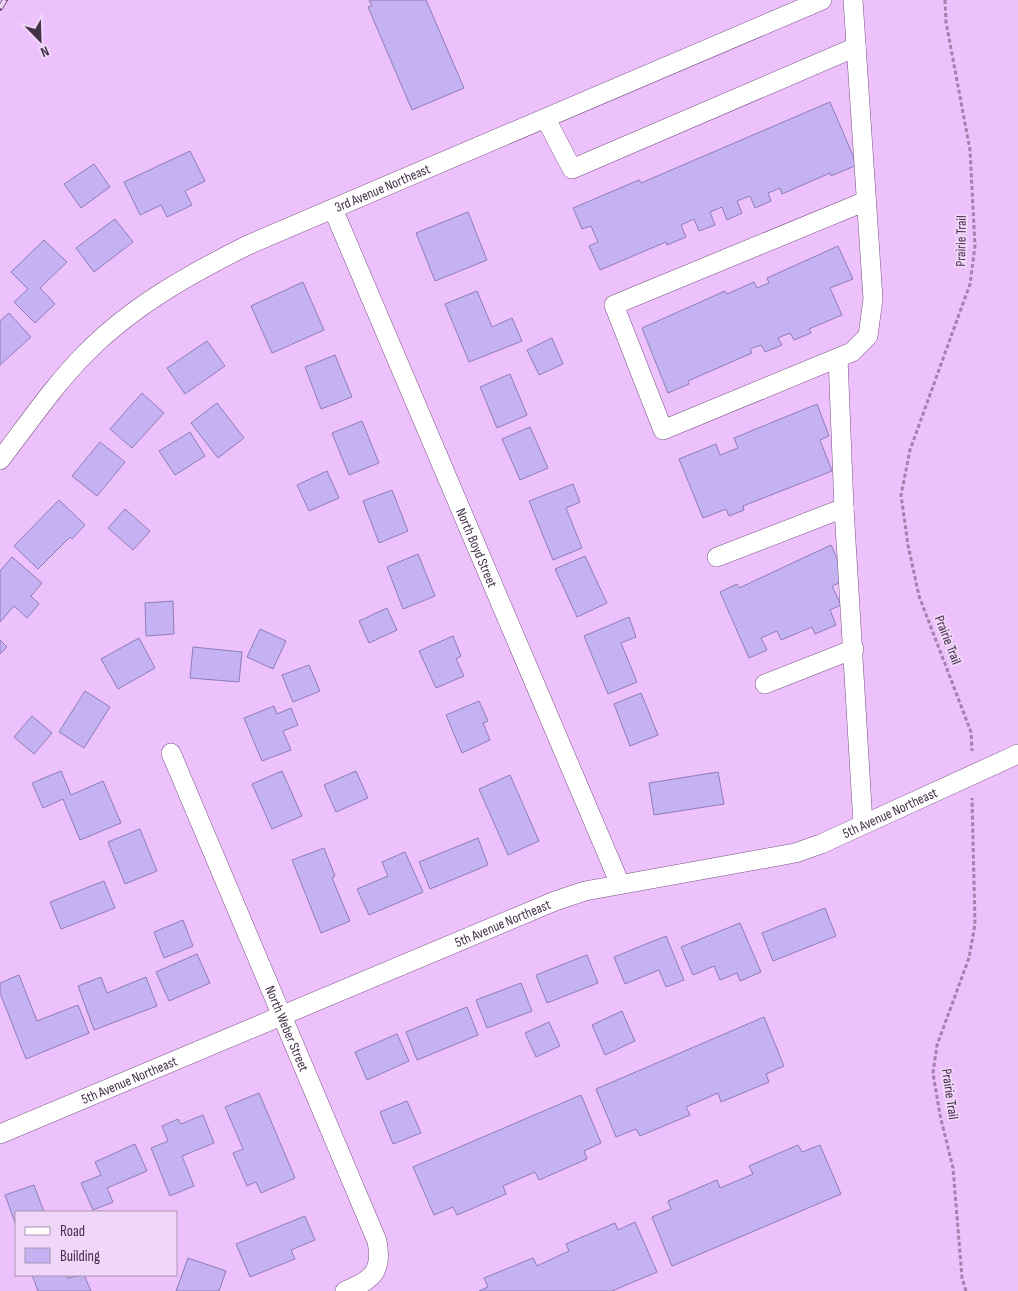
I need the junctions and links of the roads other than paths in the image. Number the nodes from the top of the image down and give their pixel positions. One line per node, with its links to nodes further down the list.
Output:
1 (822, 0): 4 (street, 3rd Avenue Northeast)
2 (853, 0): 3 (street)
3 (856, 47): 4 (street); 5 (street)
4 (546, 118): 6 (street, 3rd Avenue Northeast)
5 (866, 201): 7 (street); 7 (street)
6 (333, 209): 8 (street, 3rd Avenue Northeast); 16 (street, North Boyd Street)
7 (838, 358): 9 (street)
8 (0, 460)
9 (844, 508): 10 (street); 11 (street)
10 (717, 557)
11 (854, 649): 12 (street); 15 (street)
12 (765, 684)
13 (171, 753): 17 (street, North Weber Street)
14 (1018, 754): 15 (street, 5th Avenue Northeast)
15 (864, 824): 16 (street, 5th Avenue Northeast)
16 (620, 884): 17 (street, 5th Avenue Northeast)
17 (283, 1014): 18 (street, 5th Avenue Northeast); 19 (street, North Weber Street)
18 (0, 1134)
19 (346, 1291)

